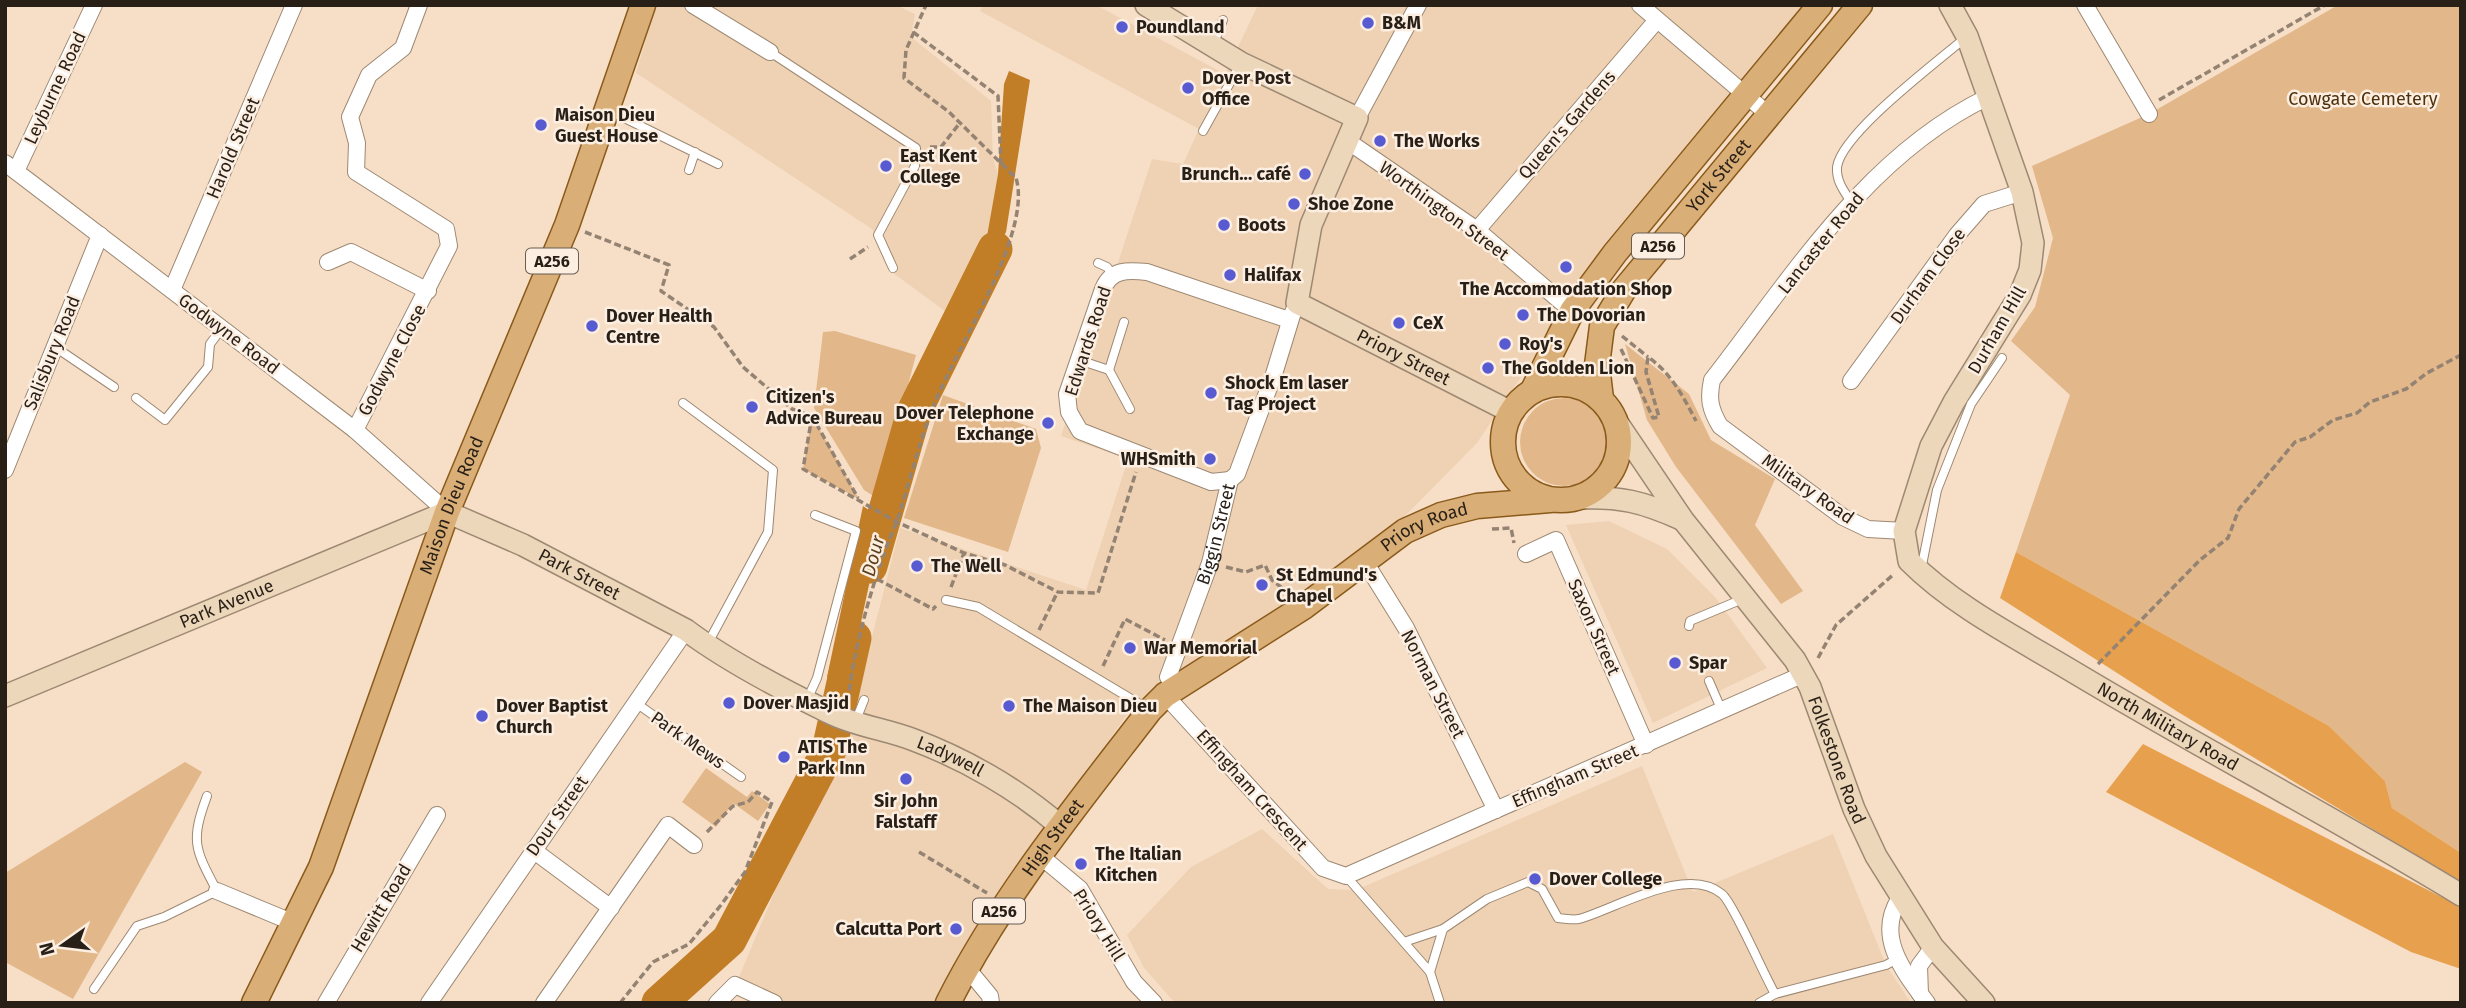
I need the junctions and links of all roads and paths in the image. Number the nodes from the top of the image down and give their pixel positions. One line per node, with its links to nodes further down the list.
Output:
1 (94, 5): 35 (street, Leyburne Road)
2 (294, 5): 46 (street, Harold Street)
3 (419, 5): 47 (street, Godwyne Close)
4 (643, 5): 24 (main road, Maison Dieu Road / A256)
5 (693, 5): 20 (street)
6 (926, 5): 17 (path)
7 (1146, 5): 19 (street)
8 (1418, 5): 27 (street)
9 (1640, 5): 16 (street)
10 (1820, 5): 22 (main road, York Street / A256)
11 (1860, 5): 26 (main road, York Street / A256)
12 (2085, 5): 25 (street)
13 (2325, 5): 25 (path)
14 (1957, 7): 18 (street, Durham Hill)
15 (1223, 20): 19 (lane)
16 (1657, 20): 22 (street); 40 (street, Queen's Gardens)
17 (913, 32): 28 (path); 34 (path)
18 (1967, 36): 23 (street, Durham Hill); 38 (lane)
19 (1213, 45): 21 (street)
20 (771, 52): 31 (lane)
21 (1241, 62): 27 (street); 29 (lane)
22 (1746, 93): 26 (street); 49 (main road, York Street / A256)
23 (1988, 97): 37 (street, Durham Hill); 38 (street, Lancaster Road)
24 (607, 110): 32 (lane); 39 (main road, Maison Dieu Road / A256)
25 (2147, 111)
26 (1768, 114): 66 (main road, York Street / A256)
27 (1357, 118): 30 (street, Biggin Street)
28 (960, 124): 31 (path); 34 (path)
29 (1203, 131)
30 (1346, 140): 40 (street, Worthington Street); 48 (street, Biggin Street)
31 (916, 148): 44 (lane)
32 (695, 152): 33 (lane); 36 (lane)
33 (718, 164)
34 (1001, 166): 80 (path)
35 (11, 167): 41 (street, Godwyne Road)
36 (690, 170)
37 (2022, 192): 60 (street, Durham Close); 83 (street, Durham Hill)
38 (1851, 202): 69 (street, Lancaster Road)
39 (567, 225): 68 (path); 77 (main road, Maison Dieu Road / A256)
40 (1477, 230): 49 (street, Worthington Street)
41 (100, 235): 46 (street, Godwyne Road); 54 (street, Salisbury Road)
42 (328, 262): 47 (street, Godwyne Close)
43 (1098, 263): 45 (lane)
44 (893, 268)
45 (1113, 275): 48 (street, Edwards Road); 58 (street, Edwards Road)
46 (172, 290): 51 (street, Godwyne Road)
47 (428, 291): 70 (street, Godwyne Close)
48 (1293, 311): 67 (street, Priory Street); 73 (street, Biggin Street)
49 (1572, 311): 62 (main road, York Street / A256)
50 (1124, 322): 59 (lane)
51 (222, 328): 63 (lane); 70 (street, Godwyne Road)
52 (1620, 335): 56 (path)
53 (1619, 344): 56 (path)
54 (55, 347): 61 (lane); 72 (street, Salisbury Road)
55 (2461, 355): 101 (path)
56 (1648, 357): 69 (path)
57 (2002, 358): 88 (lane)
58 (1079, 360): 59 (lane); 71 (street, Edwards Road)
59 (1109, 370): 65 (lane)
60 (1851, 382)
61 (114, 387)
62 (1533, 390): 66 (main road); 67 (main road)
63 (136, 398)
64 (683, 403): 97 (lane)
65 (1130, 409)
66 (1607, 409): 74 (main road); 79 (street, Folkestone Road)
67 (1509, 411): 76 (main road)
68 (812, 416): 75 (path); 75 (path)
69 (1720, 426): 83 (street, Military Road)
70 (355, 430): 77 (street, Godwyne Road)
71 (1141, 457): 73 (street, Edwards Road); 90 (path)
72 (5, 470)
73 (1230, 480): 87 (street, Biggin Street)
74 (1578, 498): 76 (main road); 79 (street, Folkestone Road)
75 (859, 499): 80 (path)
76 (1550, 500): 86 (main road, Priory Road / A256)
77 (447, 512): 95 (street, Park Street); 103 (street, Park Avenue); 126 (main road, Maison Dieu Road / A256)
78 (816, 515): 105 (lane)
79 (1683, 520): 91 (street, Folkestone Road)
80 (897, 522): 84 (path); 89 (path)
81 (1511, 528): 82 (path)
82 (1482, 529)
83 (1904, 531): 88 (street)
84 (964, 553): 90 (path); 92 (path)
85 (1526, 554): 110 (street, Saxon Street)
86 (1365, 562): 93 (main road, Priory Road / A256); 113 (street, Norman Street)
87 (1210, 563): 93 (path); 98 (street, Biggin Street)
88 (1915, 567): 99 (path); 101 (street, North Military Road)
89 (877, 579): 92 (path); 109 (path)
90 (1058, 592): 96 (path)
91 (1745, 598): 94 (lane); 99 (street, Folkestone Road)
92 (946, 600): 96 (lane)
93 (1306, 607): 104 (main road, Priory Road / A256)
94 (1689, 626)
95 (686, 630): 97 (street, Park Street); 107 (street, Dour Street)
96 (1034, 641): 100 (lane)
97 (706, 645): 105 (street, Park Street)
98 (1180, 648): 100 (path); 104 (street, Biggin Street)
99 (1810, 667): 108 (street, Effingham Street); 123 (street, Folkestone Road)
100 (1098, 678): 104 (lane)
101 (2084, 678): 122 (street, North Military Road)
102 (1709, 681): 108 (lane)
103 (5, 696)
104 (1164, 697): 115 (main road, High Street / A256); 120 (street, Effingham Crescent)
105 (807, 699): 109 (street, Ladywell)
106 (864, 700): 109 (lane)
107 (636, 703): 111 (lane, Park Mews); 117 (street, Dour Street)
108 (1722, 710): 110 (street, Effingham Street)
109 (844, 719): 115 (street, Ladywell)
110 (1646, 745): 113 (street, Effingham Street)
111 (741, 777)
112 (207, 796): 121 (lane)
113 (1496, 810): 120 (street, Effingham Street)
114 (437, 815): 137 (street, Hewitt Road)
115 (1060, 826): 119 (main road, High Street / A256)
116 (694, 845): 125 (street); 140 (path)
117 (533, 850): 125 (street); 138 (street, Dour Street)
118 (919, 852): 124 (path)
119 (1038, 854): 124 (main road, High Street / A256); 145 (street, Priory Hill)
120 (1346, 876): 128 (lane)
121 (217, 891): 126 (street); 133 (lane)
122 (2461, 895)
123 (1900, 898): 129 (street, Folkestone Road); 130 (street)
124 (1003, 904): 131 (main road, High Street / A256)
125 (611, 908): 139 (street)
126 (294, 923): 136 (main road, Maison Dieu Road / A256)
127 (1443, 929): 128 (lane); 132 (lane); 134 (lane)
128 (1404, 942): 132 (lane)
129 (1933, 947): 135 (street); 148 (street, Folkestone Road)
130 (1897, 959): 134 (lane); 135 (street)
131 (966, 967): 143 (main road, High Street / A256); 144 (street)
132 (1430, 972): 146 (lane)
133 (94, 989)
134 (1775, 994): 147 (lane)
135 (1924, 998)
136 (254, 1003)
137 (326, 1003)
138 (429, 1003)
139 (544, 1003)
140 (620, 1003)
141 (717, 1003): 142 (street)
142 (774, 1003)
143 (948, 1003)
144 (991, 1003)
145 (1154, 1003)
146 (1440, 1003)
147 (1759, 1003)
148 (1984, 1003)

